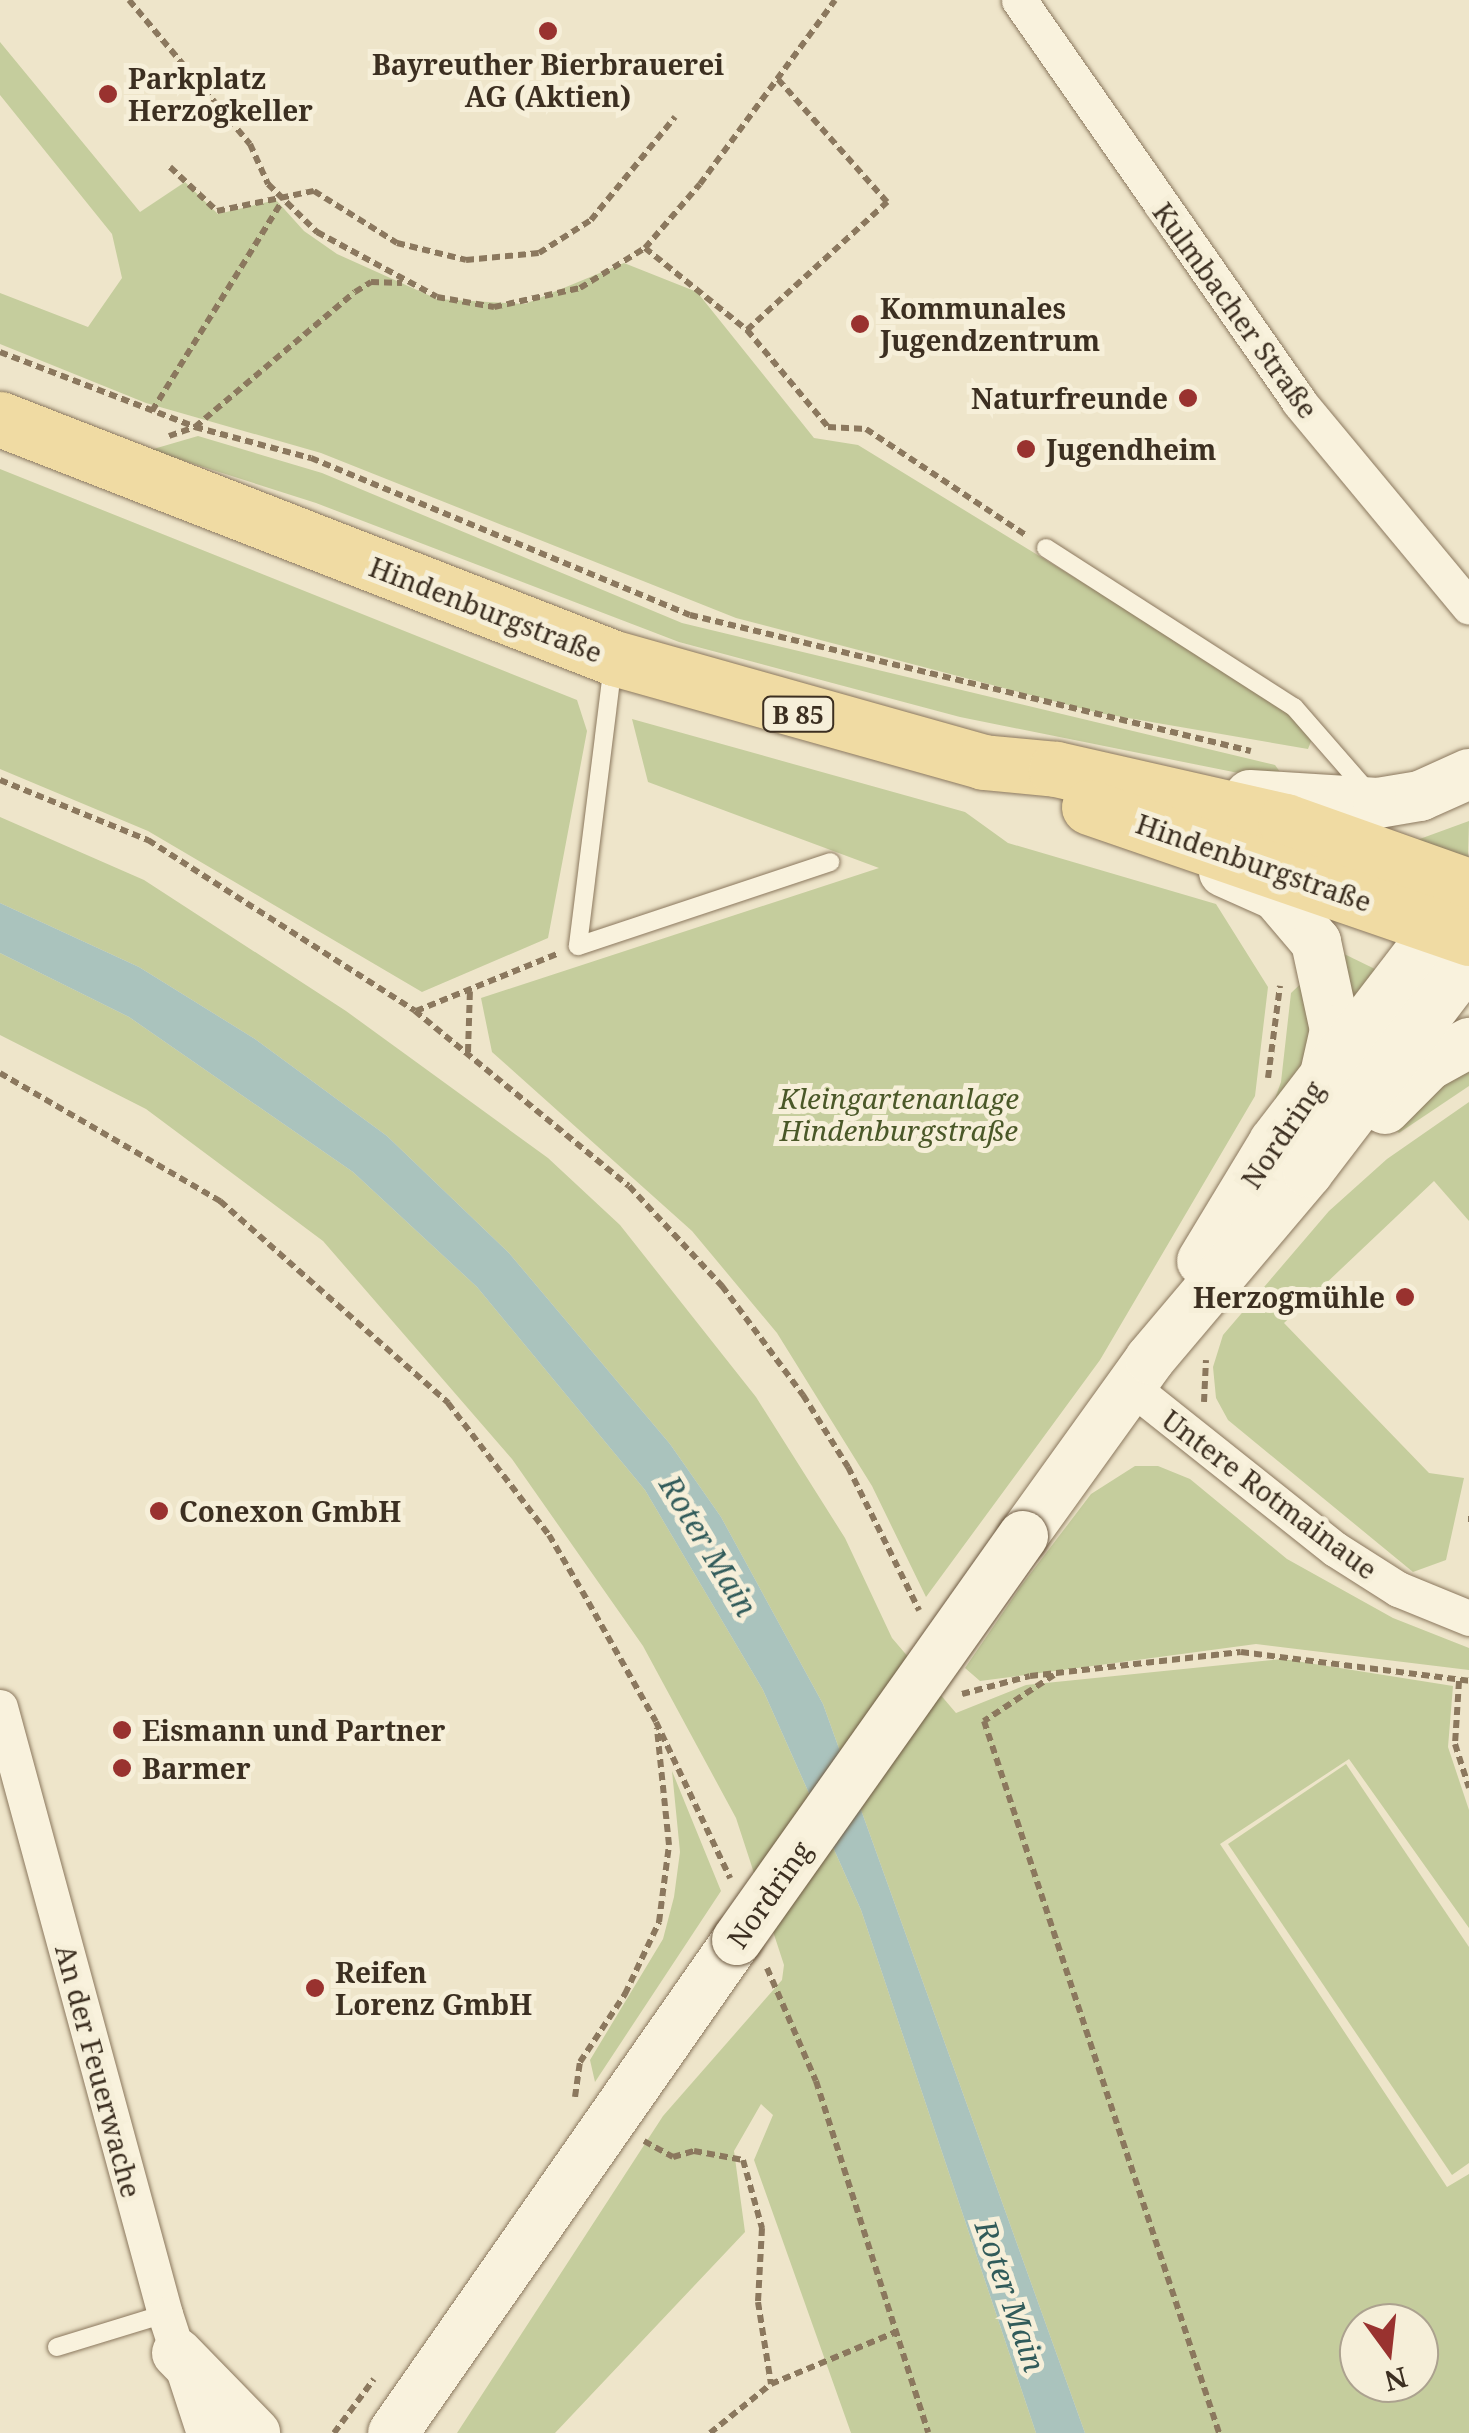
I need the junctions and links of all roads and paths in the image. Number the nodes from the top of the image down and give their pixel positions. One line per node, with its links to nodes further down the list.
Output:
1 (129, 0): 7 (path)
2 (835, 0): 4 (path)
3 (1019, 0): 16 (street, Kulmbacher Straße)
4 (776, 77): 8 (path); 10 (path)
5 (674, 117): 7 (path)
6 (170, 168): 7 (path)
7 (283, 200): 9 (path); 12 (path)
8 (645, 248): 9 (path); 10 (path)
9 (408, 284): 14 (path)
10 (747, 330): 15 (path)
11 (0, 352): 12 (path)
12 (152, 411): 14 (path)
13 (0, 420): 17 (main road, Hindenburgstraße / B 85)
14 (195, 427): 18 (path)
15 (1046, 548): 21 (lane)
16 (1469, 607)
17 (614, 658): 22 (main road, Hindenburgstraße / B 85); 25 (lane)
18 (1263, 754)
19 (1469, 774): 21 (main road)
20 (0, 780): 28 (path)
21 (1378, 803): 22 (main road)
22 (1164, 811): 24 (main road, Hindenburgstraße / B 85); 31 (main road)
23 (830, 862): 25 (lane)
24 (1463, 920): 31 (main road, Nordring); 34 (main road, Nordring)
25 (578, 946): 27 (path)
26 (1282, 973): 33 (path)
27 (470, 988): 28 (path); 30 (path)
28 (415, 1011): 30 (path)
29 (1469, 1043): 34 (main road)
30 (468, 1052): 39 (path)
31 (1326, 1070): 36 (main road, Nordring)
32 (0, 1073): 45 (path)
33 (1266, 1094)
34 (1308, 1172): 36 (main road, Nordring)
35 (1207, 1351): 37 (path)
36 (1140, 1372): 37 (street, Untere Rotmainaue); 47 (main road, Nordring, bridge)
37 (1202, 1443): 38 (street, Untere Rotmainaue)
38 (1469, 1618)
39 (926, 1628)
40 (1059, 1672): 41 (path); 43 (path); 59 (path)
41 (1459, 1680): 42 (path); 46 (path)
42 (1469, 1682)
43 (950, 1686)
44 (0, 1708): 51 (street, An der Feuerwache)
45 (656, 1722): 47 (path); 48 (path)
46 (1469, 1788)
47 (746, 1932): 50 (path); 56 (main road, Nordring)
48 (572, 2106)
49 (639, 2136): 53 (path)
50 (896, 2332): 53 (path); 58 (path)
51 (171, 2334): 52 (lane); 54 (street, An der Feuerwache); 55 (main road)
52 (56, 2347)
53 (771, 2384): 57 (path)
54 (204, 2433)
55 (255, 2433)
56 (392, 2433)
57 (710, 2433)
58 (928, 2433)
59 (1219, 2433)

